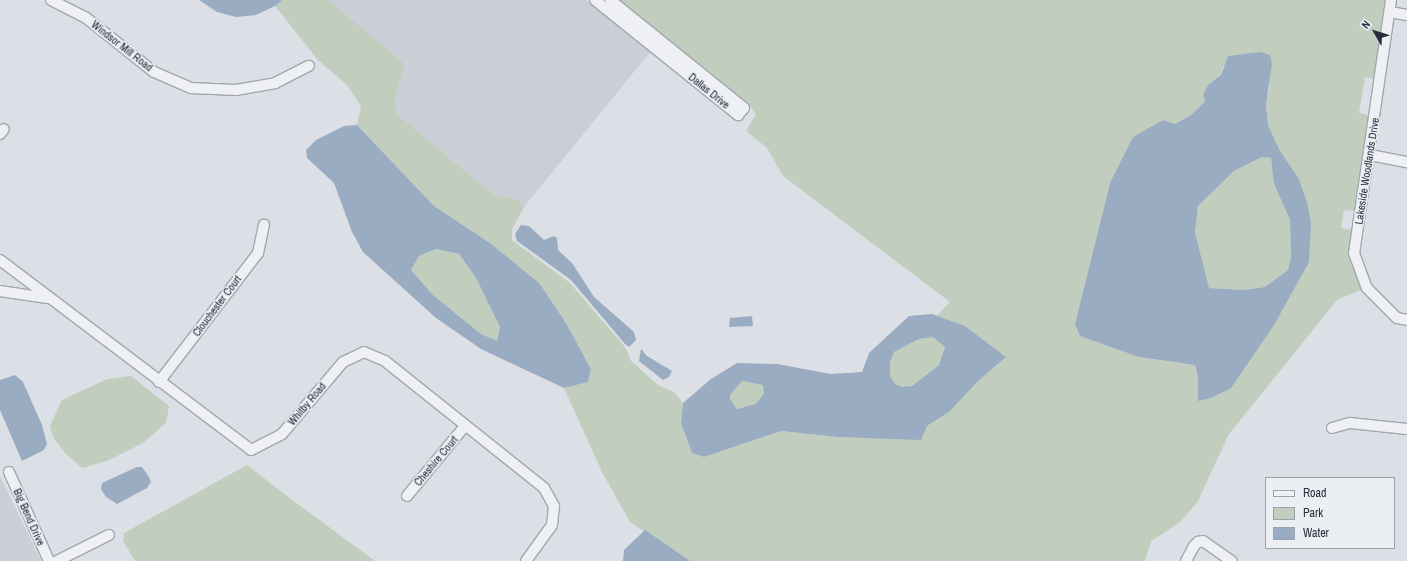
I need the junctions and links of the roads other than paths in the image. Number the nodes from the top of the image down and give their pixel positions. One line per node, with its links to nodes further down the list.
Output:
1 (51, 0): 7 (street, Windsor Mill Road)
2 (595, 0): 3 (street, Dallas Drive)
3 (610, 0)
4 (1391, 0): 5 (street, Lakeside Woodlands Drive)
5 (1390, 12): 6 (street); 8 (street, Lakeside Woodlands Drive)
6 (1407, 15)
7 (309, 66)
8 (1370, 156): 9 (street); 14 (street, Lakeside Woodlands Drive)
9 (1407, 162)
10 (264, 225): 15 (street, Clouchester Court)
11 (0, 260): 13 (street, Whitby Road)
12 (0, 291): 13 (street)
13 (49, 298): 15 (street, Whitby Road)
14 (1407, 320)
15 (159, 382): 16 (street, Whitby Road)
16 (465, 426): 20 (street, Cheshire Court); 24 (street, Whitby Road)
17 (1332, 428): 18 (street)
18 (1407, 429)
19 (9, 472): 22 (street, Big Bend Drive)
20 (407, 496)
21 (109, 535): 23 (street)
22 (49, 561)
23 (57, 561)
24 (526, 561)
25 (1186, 561): 26 (street)
26 (1232, 561)

